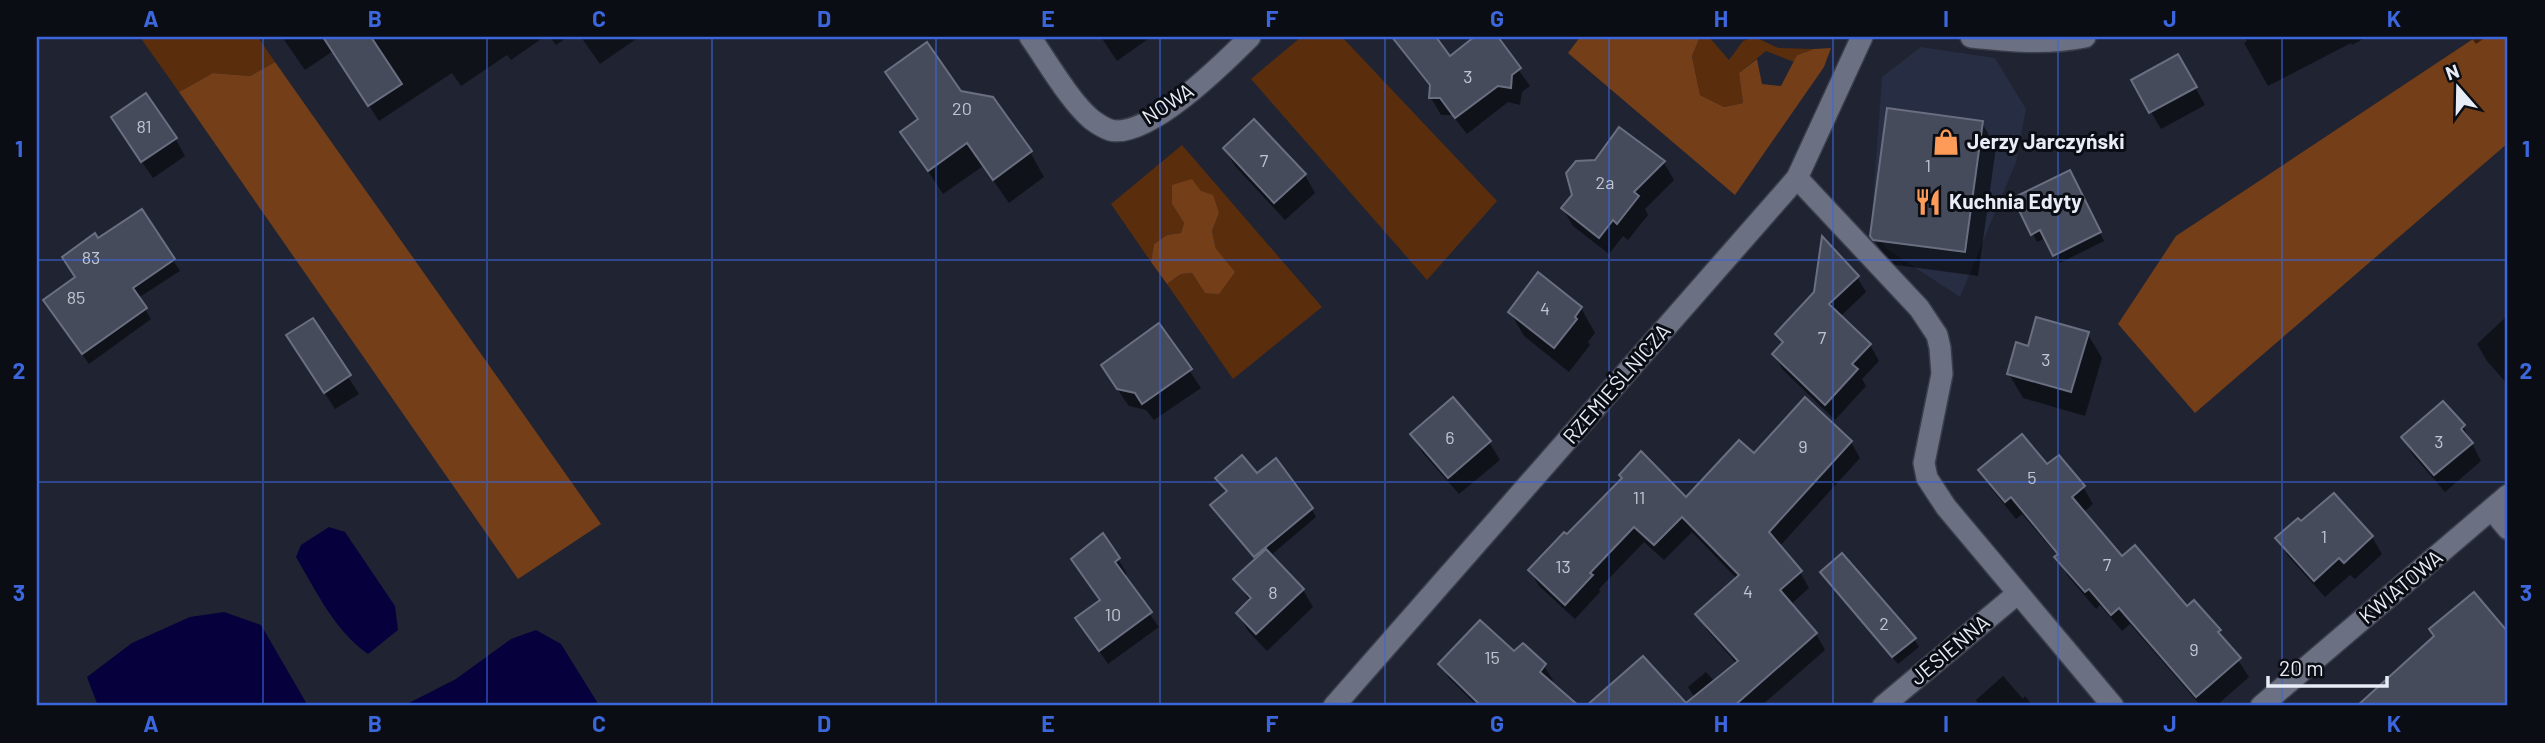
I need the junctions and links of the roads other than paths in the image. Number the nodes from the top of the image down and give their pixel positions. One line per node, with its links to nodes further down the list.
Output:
1 (1030, 37): 2 (street, NOWA)
2 (1250, 37)
3 (1862, 37): 6 (street, RZEMIEŚLNICZA)
4 (1971, 37): 5 (street)
5 (2085, 37)
6 (1797, 178): 10 (street); 11 (street, RZEMIEŚLNICZA)
7 (2508, 495): 8 (street, KWIATOWA)
8 (2492, 510): 9 (street); 14 (street, KWIATOWA)
9 (2508, 529)
10 (2017, 594): 12 (street, JESIENNA); 13 (street)
11 (1334, 706)
12 (1883, 706)
13 (2113, 706)
14 (2261, 706)

